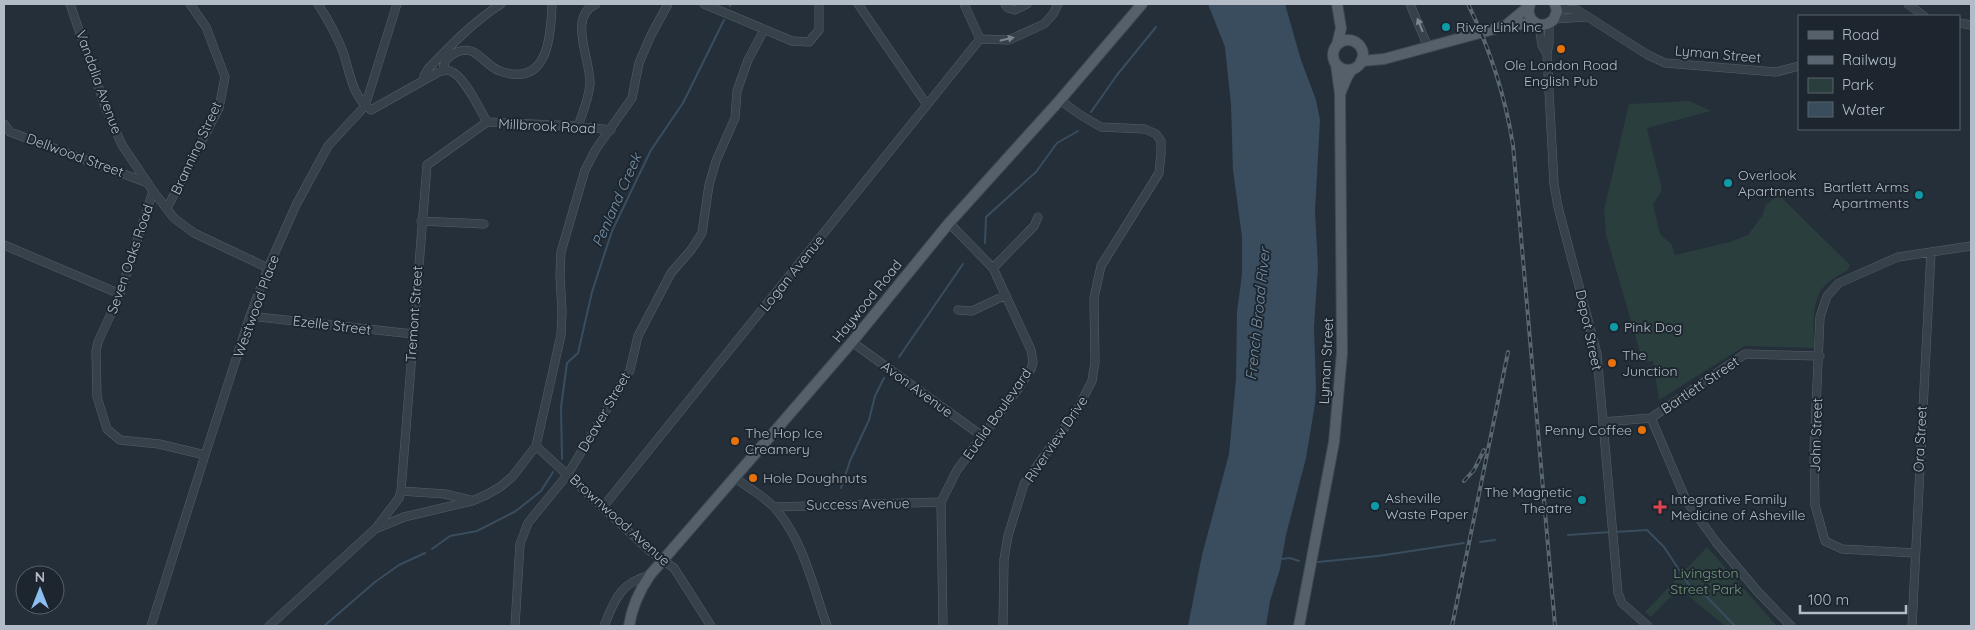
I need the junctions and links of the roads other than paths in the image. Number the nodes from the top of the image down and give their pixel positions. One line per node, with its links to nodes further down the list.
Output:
1 (70, 4): 47 (street, Vandalia Avenue)
2 (190, 4): 49 (street, Branning Street)
3 (318, 4): 42 (street)
4 (396, 4): 42 (street, Westwood Place)
5 (502, 4): 38 (street)
6 (552, 4): 37 (street)
7 (596, 4): 45 (street)
8 (668, 4): 46 (street)
9 (704, 4): 27 (street)
10 (819, 4): 27 (street)
11 (858, 4): 41 (street)
12 (964, 4): 28 (street)
13 (1005, 4): 14 (street)
14 (1027, 4)
15 (1058, 4): 28 (street, one-way to 15)
16 (1142, 4): 40 (main road, Haywood Road)
17 (1337, 4): 30 (main road)
18 (1342, 4): 29 (main road)
19 (1410, 4): 31 (street, one-way to 19)
20 (1908, 4): 23 (street)
21 (1530, 5): 25 (main road); 26 (main road)
22 (1556, 5): 24 (street, Lyman Street); 25 (main road)
23 (1923, 15)
24 (1586, 17): 25 (street); 35 (street, Lyman Street)
25 (1544, 22): 26 (main road); 67 (street, Depot Street)
26 (1505, 26): 31 (main road)
27 (764, 30): 71 (street, Deaver Street)
28 (980, 39): 41 (street, Logan Avenue)
29 (1355, 43): 30 (main road); 32 (main road); 33 (main road)
30 (1337, 45): 34 (main road)
31 (1428, 48): 32 (main road)
32 (1396, 56): 33 (main road)
33 (1362, 61): 36 (main road)
34 (1336, 64): 36 (main road); 39 (main road, Lyman Street)
35 (1798, 66)
36 (1352, 69): 39 (main road, Lyman Street)
37 (443, 71): 38 (street); 43 (street, Millbrook Road)
38 (426, 79): 42 (street)
39 (1340, 94): 91 (main road, Lyman Street)
40 (1060, 100): 52 (main road, Haywood Road); 90 (street, Riverview Drive)
41 (927, 105): 77 (street, Logan Avenue)
42 (365, 106): 57 (street, Westwood Place)
43 (487, 122): 45 (street, Millbrook Road); 51 (street, Tremont Street)
44 (4, 124): 47 (street, Dellwood Street)
45 (578, 126): 46 (street, Millbrook Road)
46 (611, 130): 69 (street)
47 (148, 183): 48 (street, Vandalia Avenue)
48 (153, 191): 49 (street, Vandalia Avenue); 59 (street, Seven Oaks Road)
49 (167, 208): 57 (street, Vandalia Avenue)
50 (1038, 217): 58 (street)
51 (421, 222): 53 (street); 63 (street, Tremont Street)
52 (949, 223): 58 (street, Euclid Boulevard); 64 (main road, Haywood Road)
53 (484, 224)
54 (4, 245): 59 (street)
55 (1971, 246): 56 (street)
56 (1930, 252): 65 (street); 79 (street, Ora Street)
57 (268, 268): 62 (street, Westwood Place)
58 (993, 268): 60 (street, Euclid Boulevard)
59 (120, 294): 70 (street, Seven Oaks Road)
60 (1006, 295): 61 (street); 68 (street, Euclid Boulevard)
61 (958, 310)
62 (250, 316): 63 (street, Ezelle Street); 70 (street, Westwood Place)
63 (413, 334): 73 (street, Tremont Street)
64 (852, 342): 68 (street, Avon Avenue); 72 (main road, Haywood Road)
65 (1820, 356): 66 (street, Bartlett Street); 79 (street, John Street)
66 (1651, 418): 67 (street, Bartlett Street); 93 (street)
67 (1603, 422): 92 (street, Depot Street)
68 (982, 436): 75 (street, Euclid Boulevard)
69 (536, 446): 71 (street, Brownwood Avenue); 74 (street)
70 (205, 455): 82 (street, Westwood Place)
71 (568, 474): 77 (street, Brownwood Avenue); 84 (street, Deaver Street)
72 (735, 478): 76 (street); 80 (main road, Haywood Road)
73 (401, 491): 74 (street); 78 (street, Tremont Street)
74 (472, 500): 78 (street)
75 (941, 502): 76 (street, Success Avenue); 89 (street, Euclid Boulevard)
76 (774, 506): 88 (street)
77 (603, 507): 80 (street, Brownwood Avenue)
78 (375, 529): 83 (street)
79 (1915, 553): 94 (street, Ora Street)
80 (664, 560): 81 (main road, Haywood Road); 87 (street, Brownwood Avenue)
81 (650, 575): 85 (street); 86 (main road, Haywood Road)
82 (151, 626)
83 (269, 626)
84 (515, 626)
85 (604, 626)
86 (630, 626)
87 (711, 626)
88 (827, 626)
89 (943, 626)
90 (1003, 626)
91 (1298, 626)
92 (1648, 626)
93 (1790, 626)
94 (1912, 626)

